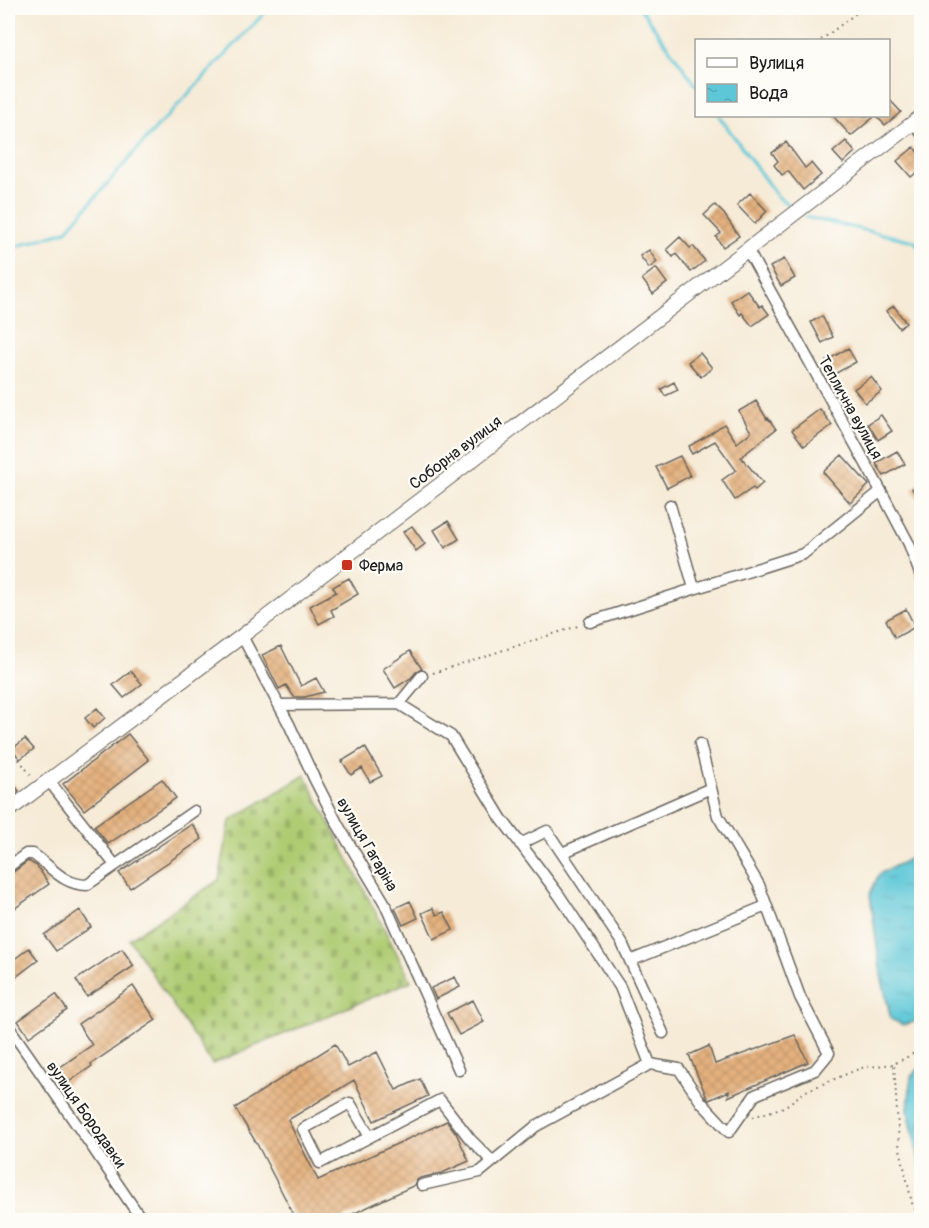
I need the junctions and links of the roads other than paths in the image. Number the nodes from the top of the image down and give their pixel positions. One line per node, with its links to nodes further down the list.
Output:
1 (919, 124): 2 (main road, Соборна вулиця)
2 (747, 249): 3 (street, Теплична вулиця); 8 (main road, Соборна вулиця)
3 (881, 491): 5 (street, Теплична вулиця); 6 (street)
4 (670, 505): 6 (street)
5 (921, 579)
6 (694, 588): 7 (street)
7 (590, 622)
8 (242, 636): 11 (street, вулиця Гагаріна); 13 (main road, Соборна вулиця)
9 (422, 676): 10 (street)
10 (399, 704): 11 (street); 17 (street)
11 (279, 705): 26 (street, вулиця Гагаріна)
12 (700, 744): 14 (street)
13 (45, 784): 15 (main road, Соборна вулиця); 19 (street)
14 (711, 788): 18 (street); 21 (street)
15 (8, 811)
16 (194, 811): 19 (street)
17 (520, 844): 18 (street); 25 (street)
18 (562, 853): 22 (street)
19 (115, 865): 20 (street)
20 (8, 867)
21 (766, 906): 22 (street); 25 (street)
22 (630, 962): 24 (street)
23 (8, 1026): 30 (street, вулиця Бородавки)
24 (663, 1034)
25 (650, 1064): 28 (street)
26 (459, 1070)
27 (370, 1137): 27 (street); 28 (street)
28 (492, 1161): 29 (street)
29 (422, 1185)
30 (141, 1221)

